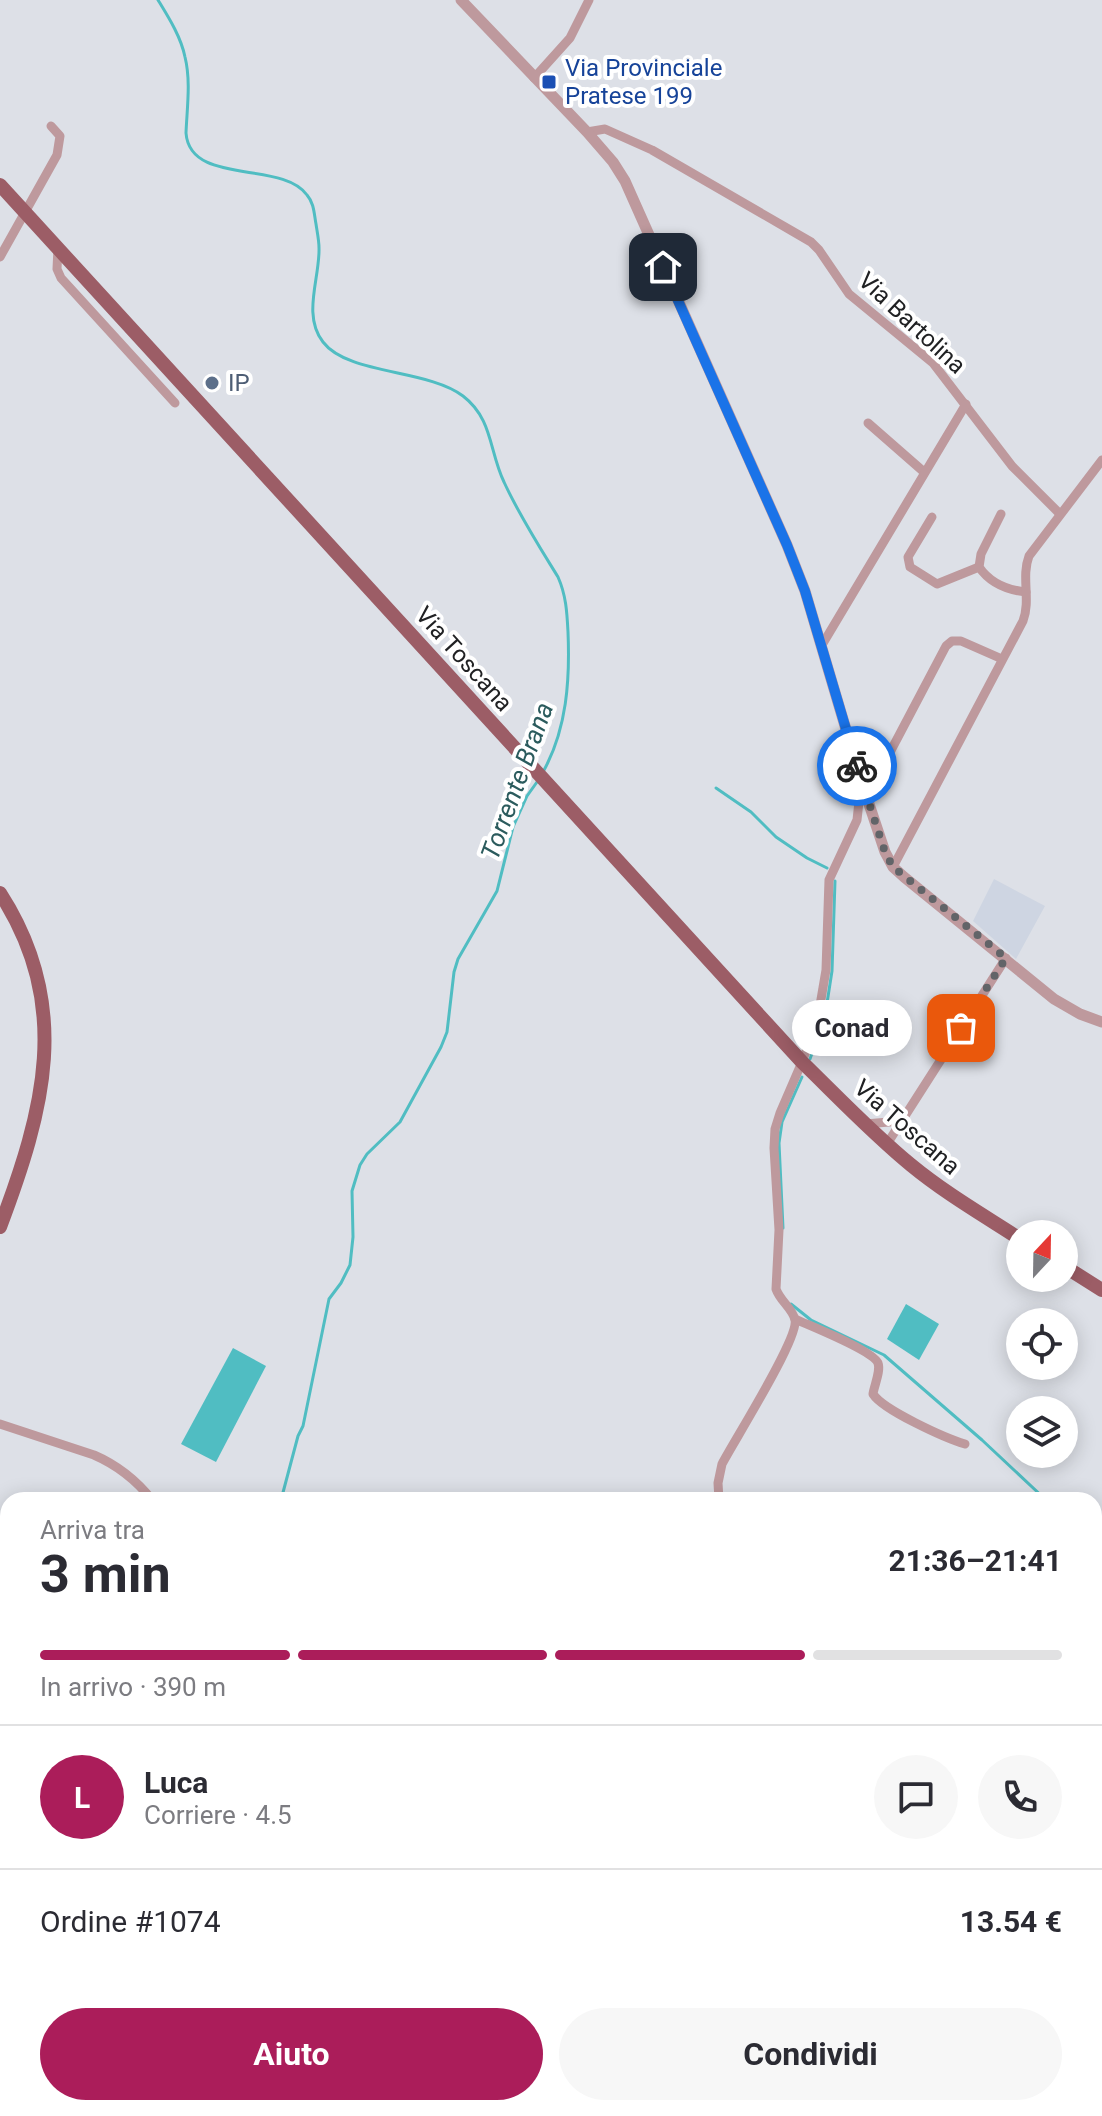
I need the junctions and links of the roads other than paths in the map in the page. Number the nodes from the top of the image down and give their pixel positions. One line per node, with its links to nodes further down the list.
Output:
1 (461, 0): 3 (street)
2 (589, 0): 3 (street)
3 (534, 78): 5 (street)
4 (51, 126): 7 (street)
5 (587, 132): 11 (street, Via Bartolina); 20 (street)
6 (0, 185): 7 (main road, Via Toscana)
7 (25, 212): 8 (main road, Via Toscana); 9 (street)
8 (58, 248): 10 (street); 28 (main road, Via Toscana)
9 (0, 257)
10 (175, 403)
11 (966, 404): 14 (street); 16 (street, Via Bartolina)
12 (868, 423): 14 (street)
13 (1102, 460): 16 (street)
14 (924, 472): 20 (street)
15 (1001, 514): 18 (street)
16 (1060, 514): 19 (street)
17 (932, 517): 18 (street)
18 (979, 567): 19 (street)
19 (1026, 592): 21 (street)
20 (822, 645): 22 (street)
21 (1002, 659): 23 (street); 24 (street)
22 (861, 780): 23 (street); 28 (street)
23 (867, 796): 24 (street)
24 (893, 867): 26 (street)
25 (0, 893): 32 (main road)
26 (1006, 958): 27 (street); 29 (street)
27 (1102, 1022)
28 (802, 1062): 30 (main road, Via Toscana); 36 (street)
29 (901, 1121): 30 (street); 31 (street)
30 (865, 1124): 31 (main road, Via Toscana)
31 (887, 1144): 33 (main road, Via Toscana)
32 (0, 1227)
33 (1006, 1230)
34 (1078, 1275): 35 (main road)
35 (1102, 1290)
36 (795, 1319): 38 (street); 40 (street)
37 (0, 1424): 39 (street)
38 (965, 1444)
39 (145, 1492)
40 (719, 1492)

